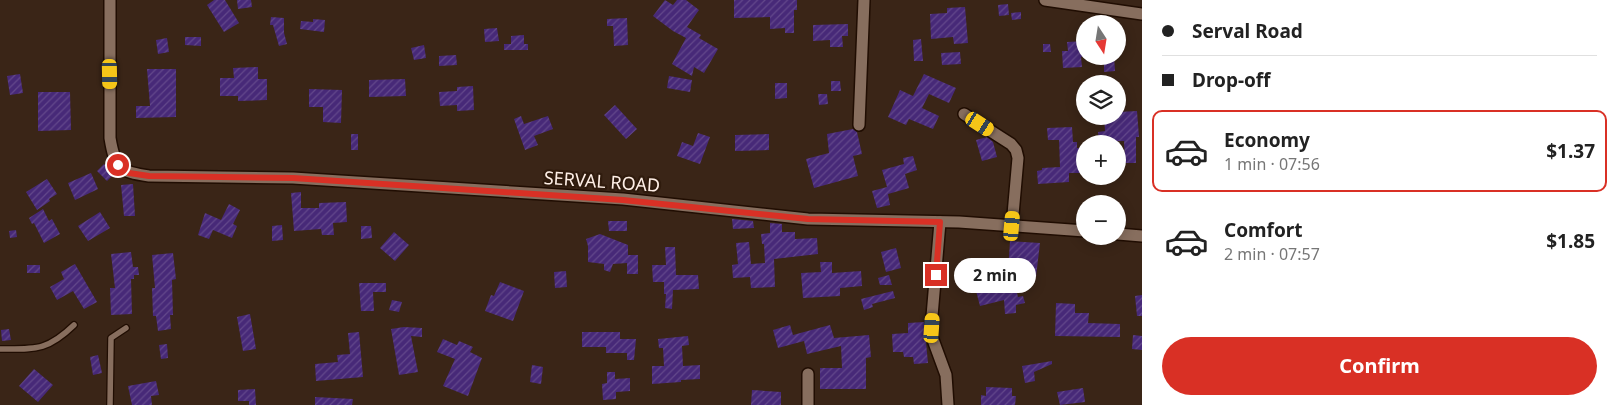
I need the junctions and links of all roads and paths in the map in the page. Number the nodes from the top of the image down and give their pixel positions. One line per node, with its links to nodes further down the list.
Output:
1 (110, 0): 7 (street, SERVAL ROAD)
2 (864, 0): 6 (street)
3 (1045, 0): 4 (street)
4 (1142, 14)
5 (964, 114): 8 (street)
6 (859, 125)
7 (940, 222): 8 (street, SERVAL ROAD); 18 (street)
8 (1012, 226): 9 (street, SERVAL ROAD)
9 (1076, 230)
10 (1126, 235): 11 (street)
11 (1142, 236)
12 (74, 324): 14 (lane)
13 (126, 328): 16 (lane)
14 (0, 349)
15 (808, 374): 17 (street)
16 (110, 405)
17 (808, 405)
18 (948, 405)

